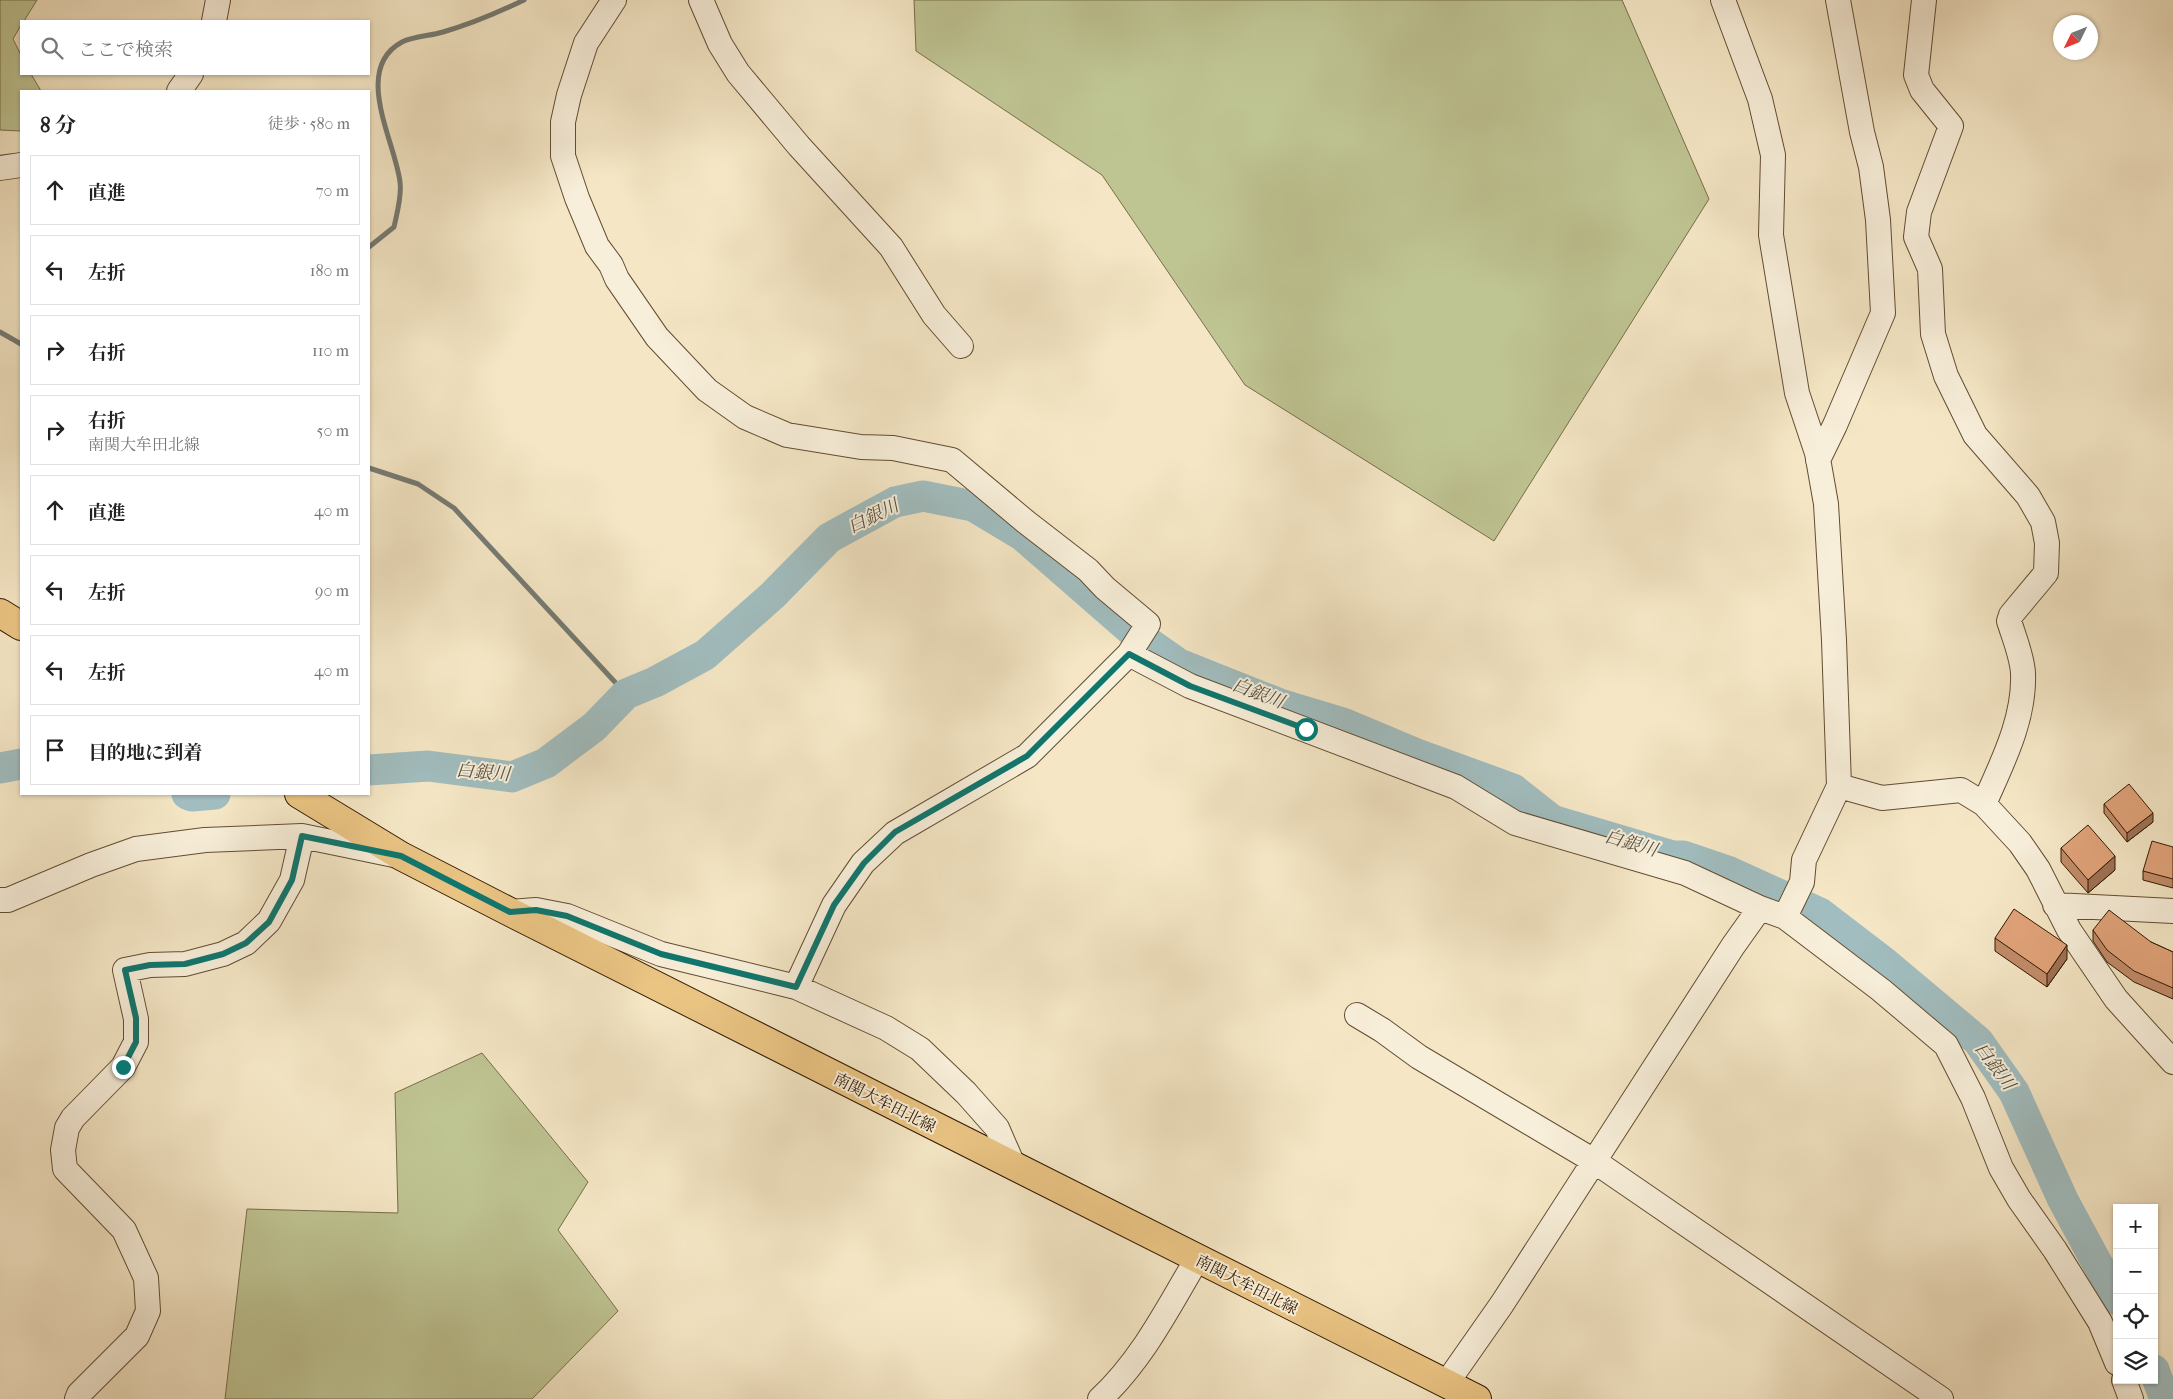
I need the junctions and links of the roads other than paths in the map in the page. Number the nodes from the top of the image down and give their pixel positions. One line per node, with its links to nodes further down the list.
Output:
1 (218, 0): 7 (street)
2 (614, 0): 16 (street)
3 (701, 0): 12 (street)
4 (1723, 0): 13 (street)
5 (1838, 0): 13 (street)
6 (1924, 0): 19 (street)
7 (214, 20)
8 (190, 75): 9 (street)
9 (181, 90)
10 (20, 165): 11 (street)
11 (0, 168)
12 (961, 346)
13 (1818, 460): 17 (street)
14 (0, 613): 15 (main road)
15 (20, 625)
16 (1132, 650): 24 (street); 28 (street)
17 (1839, 786): 19 (street); 27 (street)
18 (301, 795): 21 (main road, 南関大牟田北線)
19 (1984, 804): 23 (street)
20 (302, 836): 21 (street); 22 (street); 37 (street)
21 (401, 856): 26 (main road, 南関大牟田北線)
22 (0, 900)
23 (2055, 905): 25 (street); 30 (street)
24 (1760, 908): 27 (street); 31 (street)
25 (2173, 911)
26 (510, 912): 28 (street); 32 (main road, 南関大牟田北線)
27 (1785, 917): 34 (street)
28 (796, 987): 32 (street)
29 (1357, 1015): 31 (street)
30 (2173, 1062)
31 (1594, 1161): 35 (street); 40 (street)
32 (1014, 1167): 33 (main road, 南関大牟田北線)
33 (1196, 1259): 35 (main road, 南関大牟田北線); 38 (street)
34 (2113, 1353)
35 (1446, 1384): 39 (main road, 南関大牟田北線)
36 (2126, 1384): 41 (street)
37 (77, 1399)
38 (1100, 1399)
39 (1477, 1399)
40 (1940, 1399)
41 (2132, 1399)

